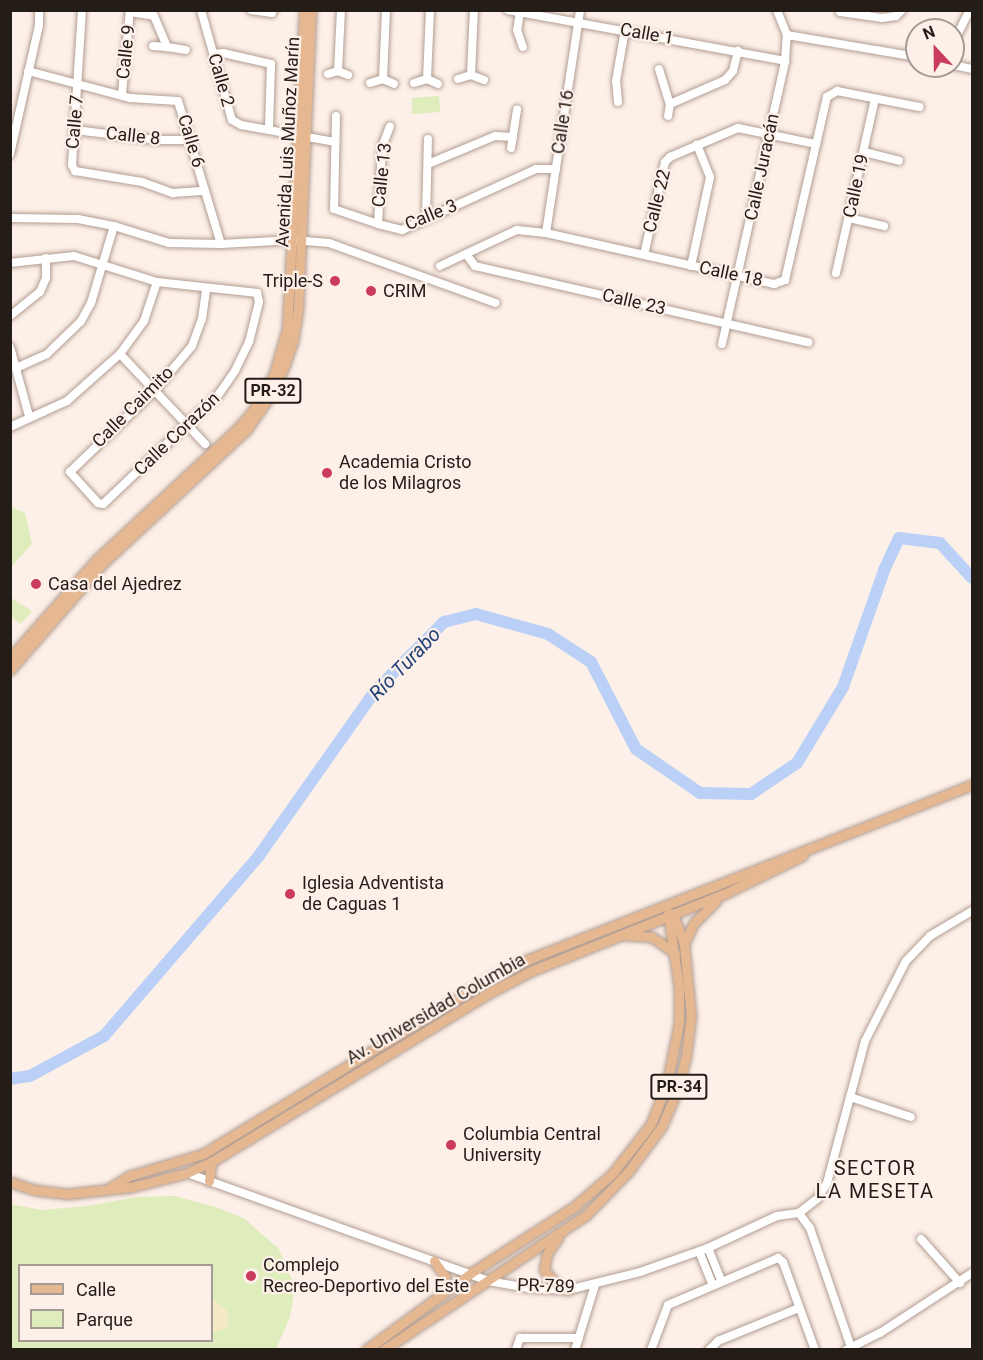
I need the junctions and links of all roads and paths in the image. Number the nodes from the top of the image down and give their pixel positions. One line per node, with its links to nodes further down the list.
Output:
1 (39, 10): 31 (street)
2 (82, 10): 42 (street, Calle 7)
3 (201, 10): 27 (street, Calle 2)
4 (251, 10): 5 (street)
5 (273, 10)
6 (304, 10): 57 (main road, Avenida Luis Muñoz Marín / PR-32)
7 (311, 10): 57 (main road, Avenida Luis Muñoz Marín / PR-32)
8 (341, 10): 32 (street)
9 (386, 10): 36 (street)
10 (430, 10): 37 (street)
11 (474, 10): 35 (street)
12 (508, 10): 17 (street, Calle 1)
13 (580, 10): 19 (street, Calle 16)
14 (777, 10): 21 (street, Calle Juracán)
15 (902, 10): 18 (street)
16 (130, 11): 23 (street); 45 (street, Calle 9)
17 (520, 12): 19 (street, Calle 1); 24 (street)
18 (839, 14)
19 (578, 22): 20 (street, Calle 1); 69 (street, Calle 16)
20 (625, 30): 26 (street, Calle 1); 47 (street)
21 (787, 35): 28 (street); 29 (street, Calle Juracán)
22 (153, 46): 23 (street)
23 (167, 47): 25 (street)
24 (523, 47)
25 (186, 50)
26 (738, 51): 29 (street, Calle 1); 48 (street)
27 (213, 54): 54 (street, Calle 2); 54 (street)
28 (905, 55)
29 (785, 61): 56 (street, Calle Juracán)
30 (659, 69): 48 (street)
31 (28, 71): 42 (street, Calle 6); 66 (street)
32 (338, 71): 33 (street); 34 (street)
33 (328, 74)
34 (348, 75)
35 (471, 75): 38 (street); 39 (street)
36 (383, 79): 40 (street); 43 (street)
37 (427, 79): 41 (street); 44 (street)
38 (458, 79)
39 (484, 80)
40 (370, 83)
41 (414, 83)
42 (78, 84): 45 (street, Calle 6); 55 (street, Calle 7)
43 (394, 84)
44 (438, 84)
45 (122, 94): 60 (street, Calle 6)
46 (874, 99): 49 (street, Calle 18); 62 (street, Calle 18); 65 (street, Calle 19)
47 (618, 102)
48 (670, 104): 52 (street)
49 (919, 107)
50 (517, 110): 58 (street)
51 (336, 116): 61 (street)
52 (668, 116)
53 (390, 126): 74 (street, Calle 13)
54 (270, 129): 57 (street, Calle 2)
55 (75, 130): 60 (street, Calle 8); 70 (street, Calle 7)
56 (769, 133): 62 (street, Calle 22); 63 (street, Calle 22); 88 (street, Calle Juracán)
57 (301, 135): 61 (street, Calle 2); 78 (main road, Avenida Luis Muñoz Marín / PR-32)
58 (513, 137): 64 (street); 68 (street)
59 (428, 139): 68 (street)
60 (191, 140): 70 (street, Calle 6)
61 (335, 142): 74 (street, Calle 3)
62 (816, 144): 88 (street, Calle 18)
63 (697, 145): 81 (street, Calle 22); 86 (street)
64 (511, 148)
65 (864, 152): 67 (street); 72 (street, Calle 19)
66 (10, 154)
67 (899, 161)
68 (428, 164): 73 (street)
69 (556, 169): 73 (street, Calle 3); 77 (street, Calle 16)
70 (205, 191): 79 (street, Calle 6)
71 (10, 218): 75 (street)
72 (849, 218): 76 (street); 87 (street, Calle 19)
73 (426, 219): 74 (street, Calle 3)
74 (378, 224)
75 (114, 226): 79 (street); 84 (street)
76 (884, 226)
77 (546, 233): 80 (street, Calle 18); 81 (street, Calle 18)
78 (297, 240): 79 (street); 91 (street); 105 (main road, Avenida Luis Muñoz Marín / PR-32)
79 (221, 244)
80 (466, 254): 85 (street, Calle 18); 93 (street, Calle 23)
81 (644, 255): 86 (street, Calle 18)
82 (46, 258): 83 (street); 84 (street); 92 (street)
83 (10, 263)
84 (103, 264): 89 (street); 98 (street)
85 (440, 266)
86 (690, 266): 88 (street, Calle 18)
87 (836, 273)
88 (738, 275): 93 (street, Calle Juracán)
89 (157, 282): 90 (street); 97 (street)
90 (206, 289): 99 (street, Calle Caimito); 101 (street, Calle Corazón)
91 (496, 303)
92 (10, 316)
93 (727, 323): 94 (street, Calle 23); 95 (street, Calle Juracán)
94 (808, 342)
95 (722, 344)
96 (10, 347): 98 (street)
97 (120, 354): 99 (street); 100 (street)
98 (16, 368): 100 (street)
99 (155, 390): 101 (street); 104 (street, Calle Caimito)
100 (29, 416): 102 (street)
101 (188, 426): 103 (street); 104 (street, Calle Corazón)
102 (10, 427)
103 (205, 444)
104 (107, 501)
105 (18, 649): 106 (main road, Avenida Luis Muñoz Marín / PR-32); 107 (main road, Avenida Luis Muñoz Marín / PR-32)
106 (10, 658)
107 (10, 670)
108 (972, 785): 109 (main road, Av. Universidad Columbia)
109 (815, 849): 110 (main road, Av. Universidad Columbia); 111 (main road, Av. Universidad Columbia)
110 (742, 873): 113 (main road); 115 (main road, Av. Universidad Columbia)
111 (726, 893): 113 (main road, Av. Universidad Columbia); 116 (main road)
112 (972, 911): 120 (street)
113 (669, 915): 114 (main road, Av. Universidad Columbia); 115 (main road); 116 (main road, PR-34); 117 (main road, PR-34)
114 (617, 936): 117 (main road); 119 (main road, Av. Universidad Columbia)
115 (572, 942): 118 (main road, Av. Universidad Columbia)
116 (684, 944): 130 (main road, PR-34)
117 (675, 953): 135 (main road, PR-34)
118 (332, 1076): 119 (main road); 122 (main road, Av. Universidad Columbia)
119 (338, 1085): 123 (main road, Av. Universidad Columbia)
120 (850, 1097): 121 (street); 129 (street)
121 (911, 1117)
122 (256, 1122): 124 (main road, Av. Universidad Columbia); 125 (main road)
123 (211, 1162): 125 (main road, Av. Universidad Columbia); 126 (main road)
124 (142, 1173): 125 (main road); 128 (main road, Av. Universidad Columbia)
125 (187, 1173): 126 (street, PR-789 / PR-789); 128 (main road, Av. Universidad Columbia)
126 (209, 1181): 134 (street, PR-789 / PR-789)
127 (10, 1182): 128 (main road, Av. Universidad Columbia)
128 (111, 1187)
129 (799, 1213): 132 (street, PR-789 / PR-789); 146 (street)
130 (572, 1224): 137 (main road, PR-34); 142 (main road)
131 (921, 1239): 139 (street)
132 (708, 1248): 133 (street, PR-789 / PR-789); 138 (street)
133 (699, 1251): 140 (street); 141 (street, PR-789 / PR-789)
134 (434, 1261): 135 (street, PR-789 / PR-789); 143 (main road)
135 (471, 1273): 137 (street, PR-789 / PR-789); 143 (main road, PR-34)
136 (972, 1273): 139 (street)
137 (488, 1281): 142 (street, PR-789 / PR-789); 148 (main road, PR-34)
138 (721, 1281): 140 (street); 144 (street)
139 (960, 1283): 146 (street)
140 (712, 1284): 151 (street)
141 (595, 1285): 142 (street, PR-789 / PR-789); 145 (street)
142 (568, 1290)
143 (442, 1295): 147 (main road, PR-34)
144 (799, 1308): 152 (street); 153 (street)
145 (579, 1338): 149 (street); 150 (street)
146 (850, 1349)
147 (366, 1350)
148 (383, 1350)
149 (516, 1350)
150 (575, 1350)
151 (651, 1350)
152 (709, 1350)
153 (815, 1350)

